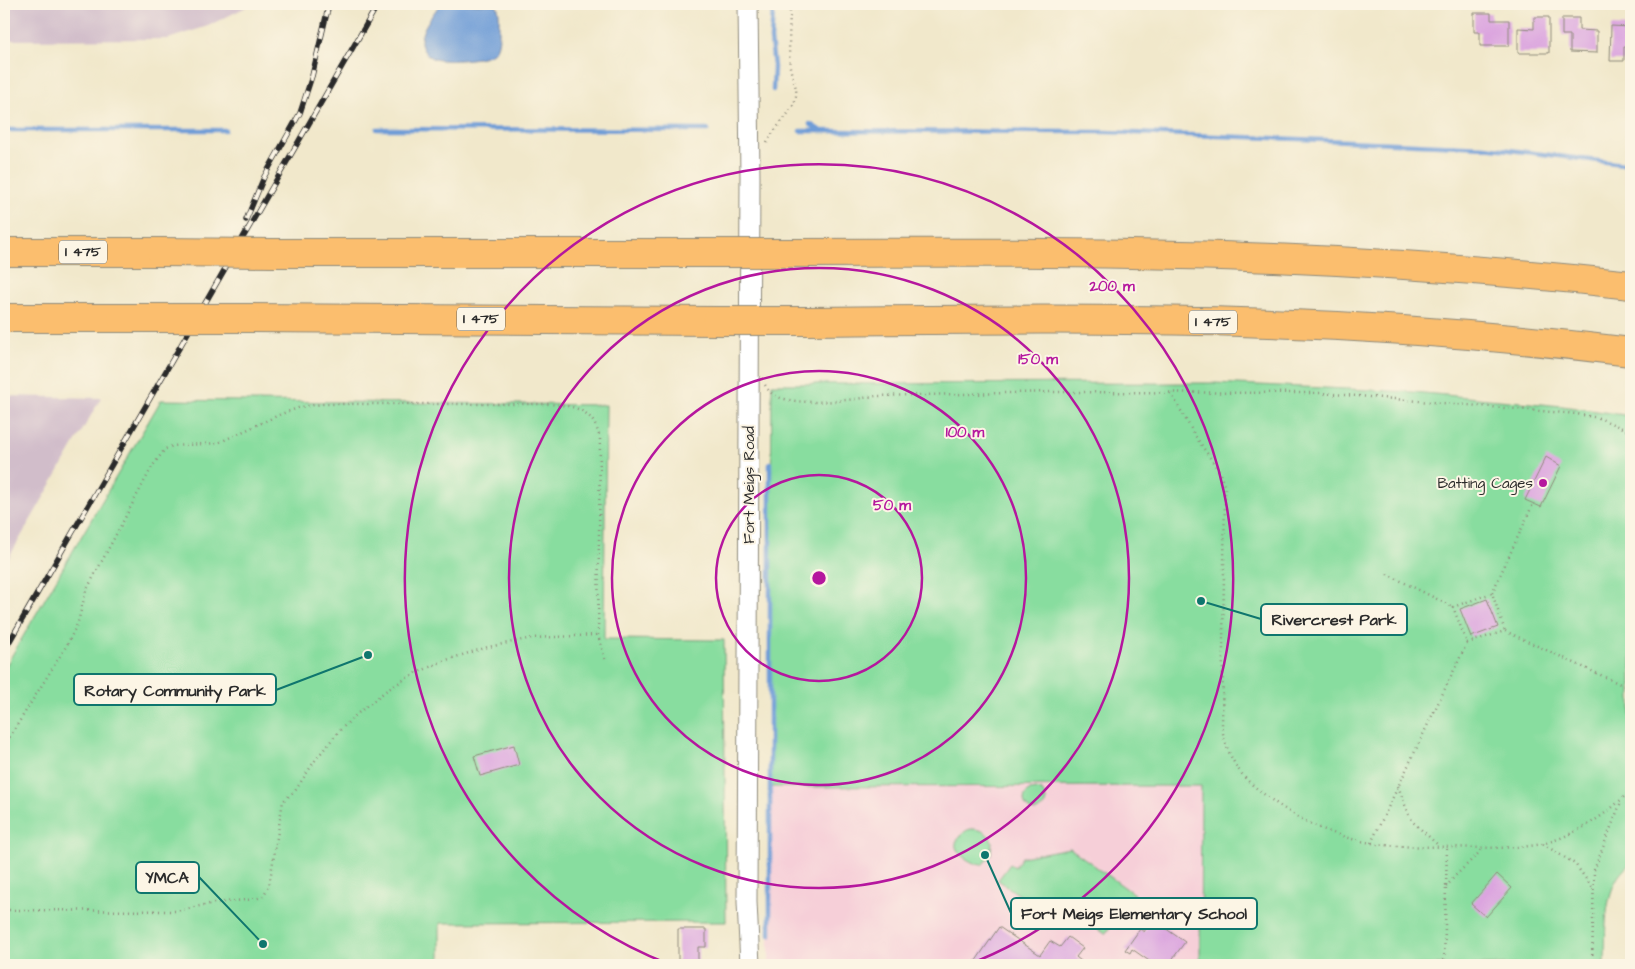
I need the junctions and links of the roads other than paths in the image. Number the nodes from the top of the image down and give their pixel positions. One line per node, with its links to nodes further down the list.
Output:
1 (748, 4): 6 (street, Fort Meigs Road)
2 (4, 252): 3 (highway, I 475, bridge)
3 (1631, 285)
4 (4, 318): 5 (highway, I 475, bridge)
5 (1631, 352)
6 (750, 965)

